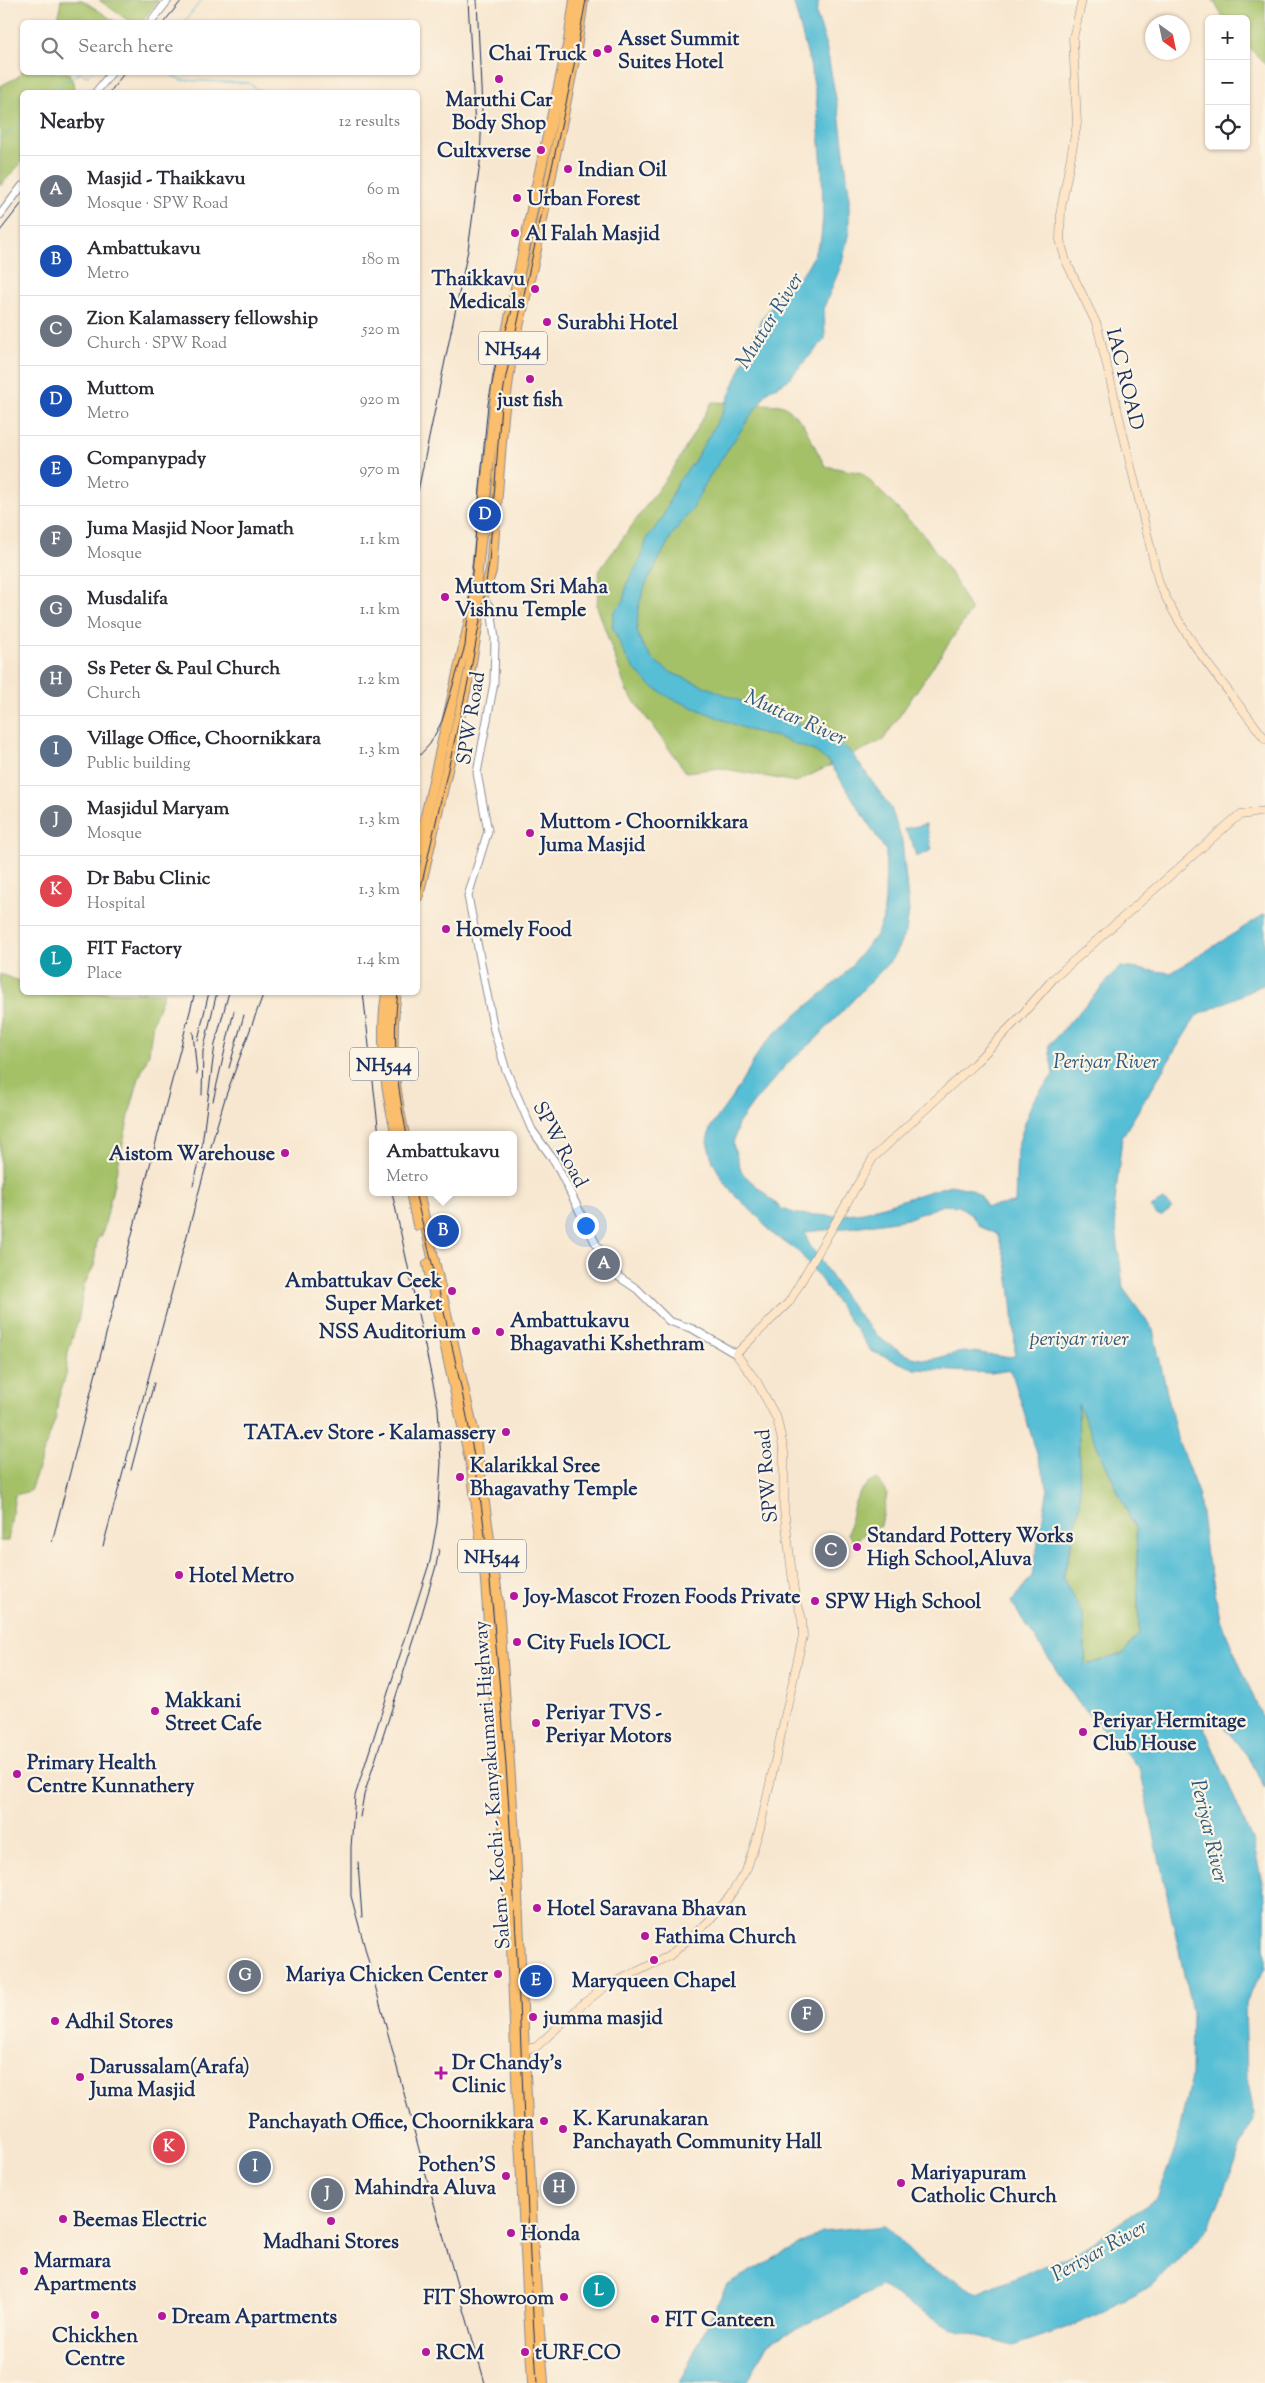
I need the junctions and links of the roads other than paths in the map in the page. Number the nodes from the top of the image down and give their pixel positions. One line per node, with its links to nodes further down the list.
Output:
1 (168, 0): 5 (street)
2 (575, 0): 10 (highway, NH544)
3 (583, 0): 11 (highway, NH544)
4 (1082, 0): 13 (main road, IAC ROAD)
5 (153, 20)
6 (110, 75): 7 (street)
7 (98, 90)
8 (20, 189): 9 (street)
9 (0, 215)
10 (526, 238): 11 (highway); 15 (highway, NH544)
11 (537, 242): 12 (highway, NH544)
12 (482, 598): 16 (highway, NH544); 23 (street, SPW Road)
13 (1265, 739)
14 (1265, 811): 23 (main road)
15 (420, 843)
16 (420, 887)
17 (387, 995): 19 (highway, NH544)
18 (396, 995): 20 (highway, NH544)
19 (396, 1131)
20 (403, 1131)
21 (412, 1196): 24 (highway, Salem - Kochi - Kanyakumari Highway / NH544)
22 (419, 1196): 24 (highway, Salem - Kochi - Kanyakumari Highway / NH544)
23 (736, 1354): 25 (main road, SPW Road)
24 (512, 1873): 25 (highway, Salem - Kochi - Kanyakumari Highway / NH544); 26 (highway, Salem - Kochi - Kanyakumari Highway / NH544)
25 (523, 2050): 27 (highway, Salem - Kochi - Kanyakumari Highway / NH544)
26 (533, 2383)
27 (543, 2383)

